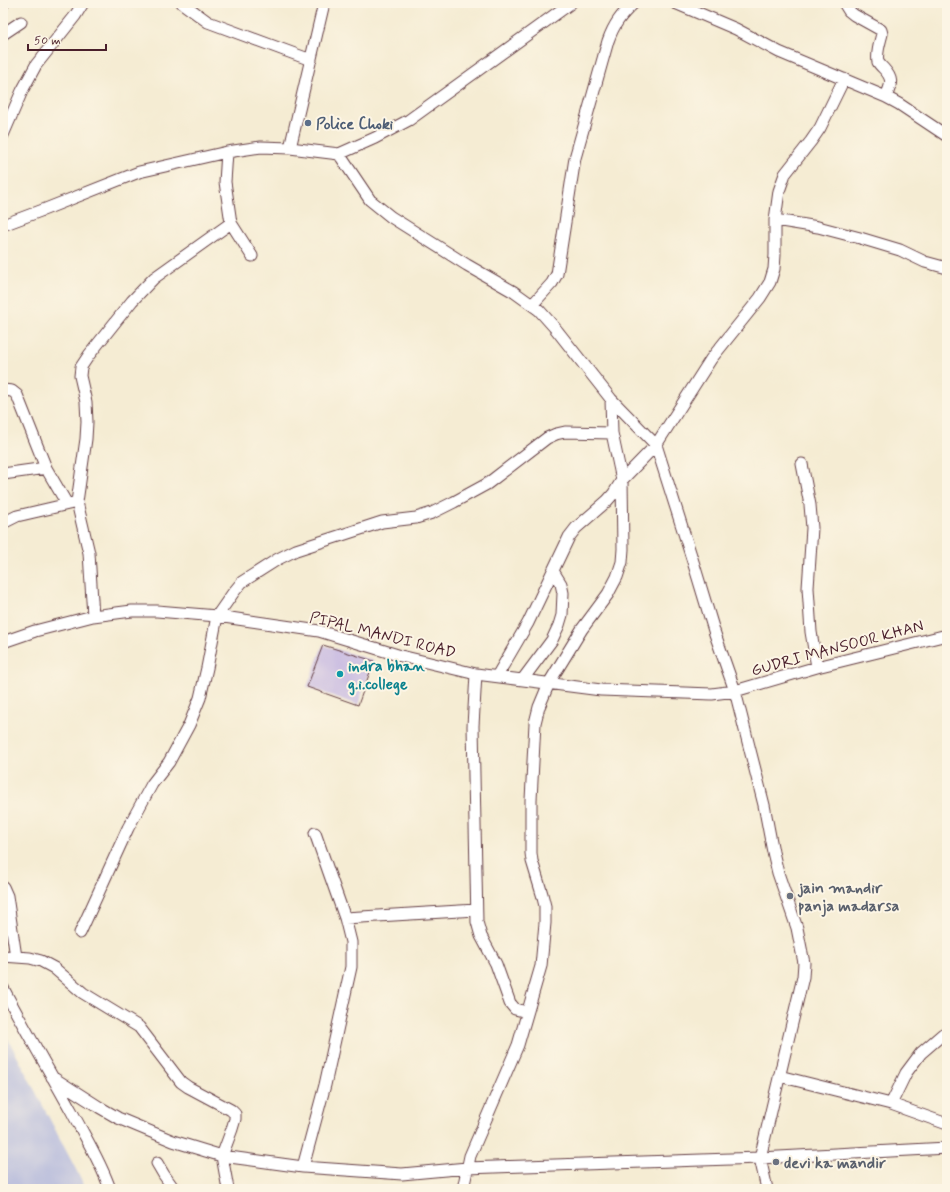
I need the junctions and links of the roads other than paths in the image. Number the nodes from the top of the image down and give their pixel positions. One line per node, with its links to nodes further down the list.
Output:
1 (83, 3): 13 (street)
2 (182, 3): 10 (street)
3 (324, 3): 10 (street)
4 (571, 3): 17 (street)
5 (634, 3): 23 (street)
6 (675, 3): 11 (street)
7 (844, 3): 12 (street)
8 (20, 22): 9 (street)
9 (3, 34)
10 (311, 60): 15 (street)
11 (844, 79): 12 (street); 18 (street)
12 (886, 97): 14 (street)
13 (3, 135)
14 (947, 136)
15 (290, 148): 16 (street); 17 (street)
16 (227, 152): 19 (street); 20 (street)
17 (340, 154): 23 (street)
18 (775, 220): 22 (street); 27 (street)
19 (231, 223): 21 (street); 32 (street)
20 (3, 225)
21 (252, 256)
22 (947, 268)
23 (532, 305): 25 (street)
24 (3, 390): 29 (street)
25 (611, 399): 26 (street); 27 (street)
26 (612, 433): 31 (street); 36 (street)
27 (656, 445): 31 (street); 44 (street)
28 (802, 464): 39 (street)
29 (46, 468): 30 (street); 32 (street)
30 (3, 474)
31 (622, 480): 34 (street); 43 (street)
32 (72, 503): 33 (street); 35 (street)
33 (3, 523)
34 (553, 571): 41 (street); 42 (street)
35 (93, 616): 36 (street, PIPAL MANDI ROAD); 38 (street, PIPAL MANDI ROAD)
36 (217, 616): 40 (street, PIPAL MANDI ROAD); 49 (street)
37 (947, 635): 39 (street, GUDRI MANSOOR KHAN)
38 (3, 642)
39 (817, 667): 44 (street, GUDRI MANSOOR KHAN)
40 (476, 674): 41 (street, PIPAL MANDI ROAD); 47 (street)
41 (497, 676): 42 (street, PIPAL MANDI ROAD)
42 (522, 679): 43 (street, PIPAL MANDI ROAD)
43 (549, 683): 44 (street, PIPAL MANDI ROAD); 53 (street)
44 (735, 692): 55 (street)
45 (314, 833): 48 (street)
46 (3, 888): 51 (street)
47 (476, 910): 48 (street); 53 (street)
48 (345, 918): 63 (street)
49 (80, 933)
50 (3, 956): 51 (street)
51 (16, 958): 60 (street)
52 (3, 988): 56 (street)
53 (527, 1012): 64 (street)
54 (947, 1032): 57 (street)
55 (779, 1076): 57 (street); 61 (street)
56 (52, 1077): 60 (street); 65 (street)
57 (891, 1104): 58 (street)
58 (947, 1124)
59 (947, 1148): 61 (street)
60 (222, 1156): 63 (street); 67 (street)
61 (760, 1158): 64 (street); 69 (street)
62 (157, 1163): 66 (street)
63 (303, 1167): 64 (street)
64 (467, 1168): 68 (street)
65 (110, 1189)
66 (174, 1189)
67 (228, 1189)
68 (463, 1189)
69 (767, 1189)

